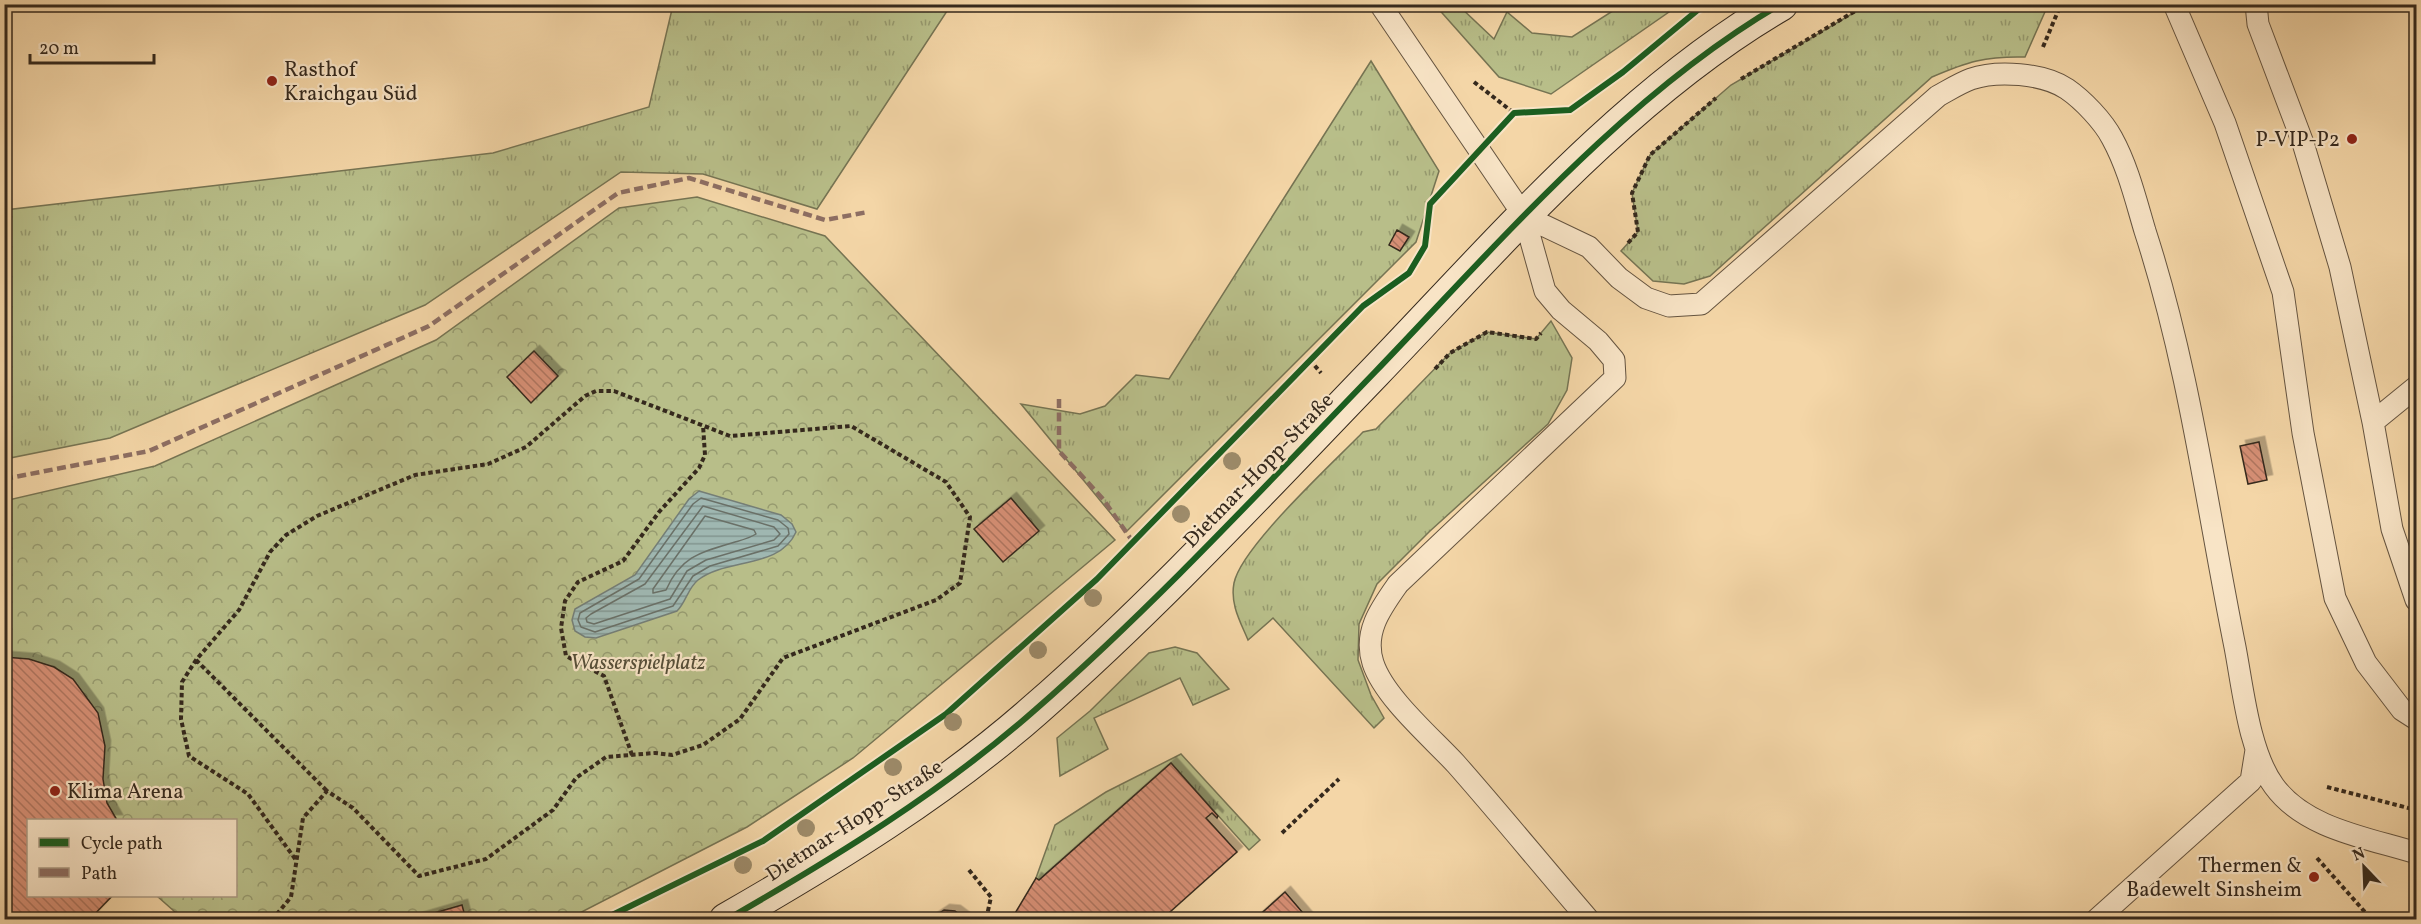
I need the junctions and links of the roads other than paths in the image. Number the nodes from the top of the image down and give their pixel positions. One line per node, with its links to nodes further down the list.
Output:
1 (1380, 4): 5 (lane)
2 (1781, 4): 5 (street, Dietmar-Hopp-Straße)
3 (2174, 4): 9 (lane)
4 (2256, 4): 7 (lane)
5 (1524, 216): 10 (lane); 12 (street, Dietmar-Hopp-Straße); 13 (lane)
6 (2416, 387): 7 (lane)
7 (2373, 422): 8 (lane)
8 (2416, 600)
9 (2416, 719)
10 (2256, 750): 11 (lane); 14 (lane)
11 (2416, 853)
12 (726, 920)
13 (1589, 920)
14 (2096, 920)

